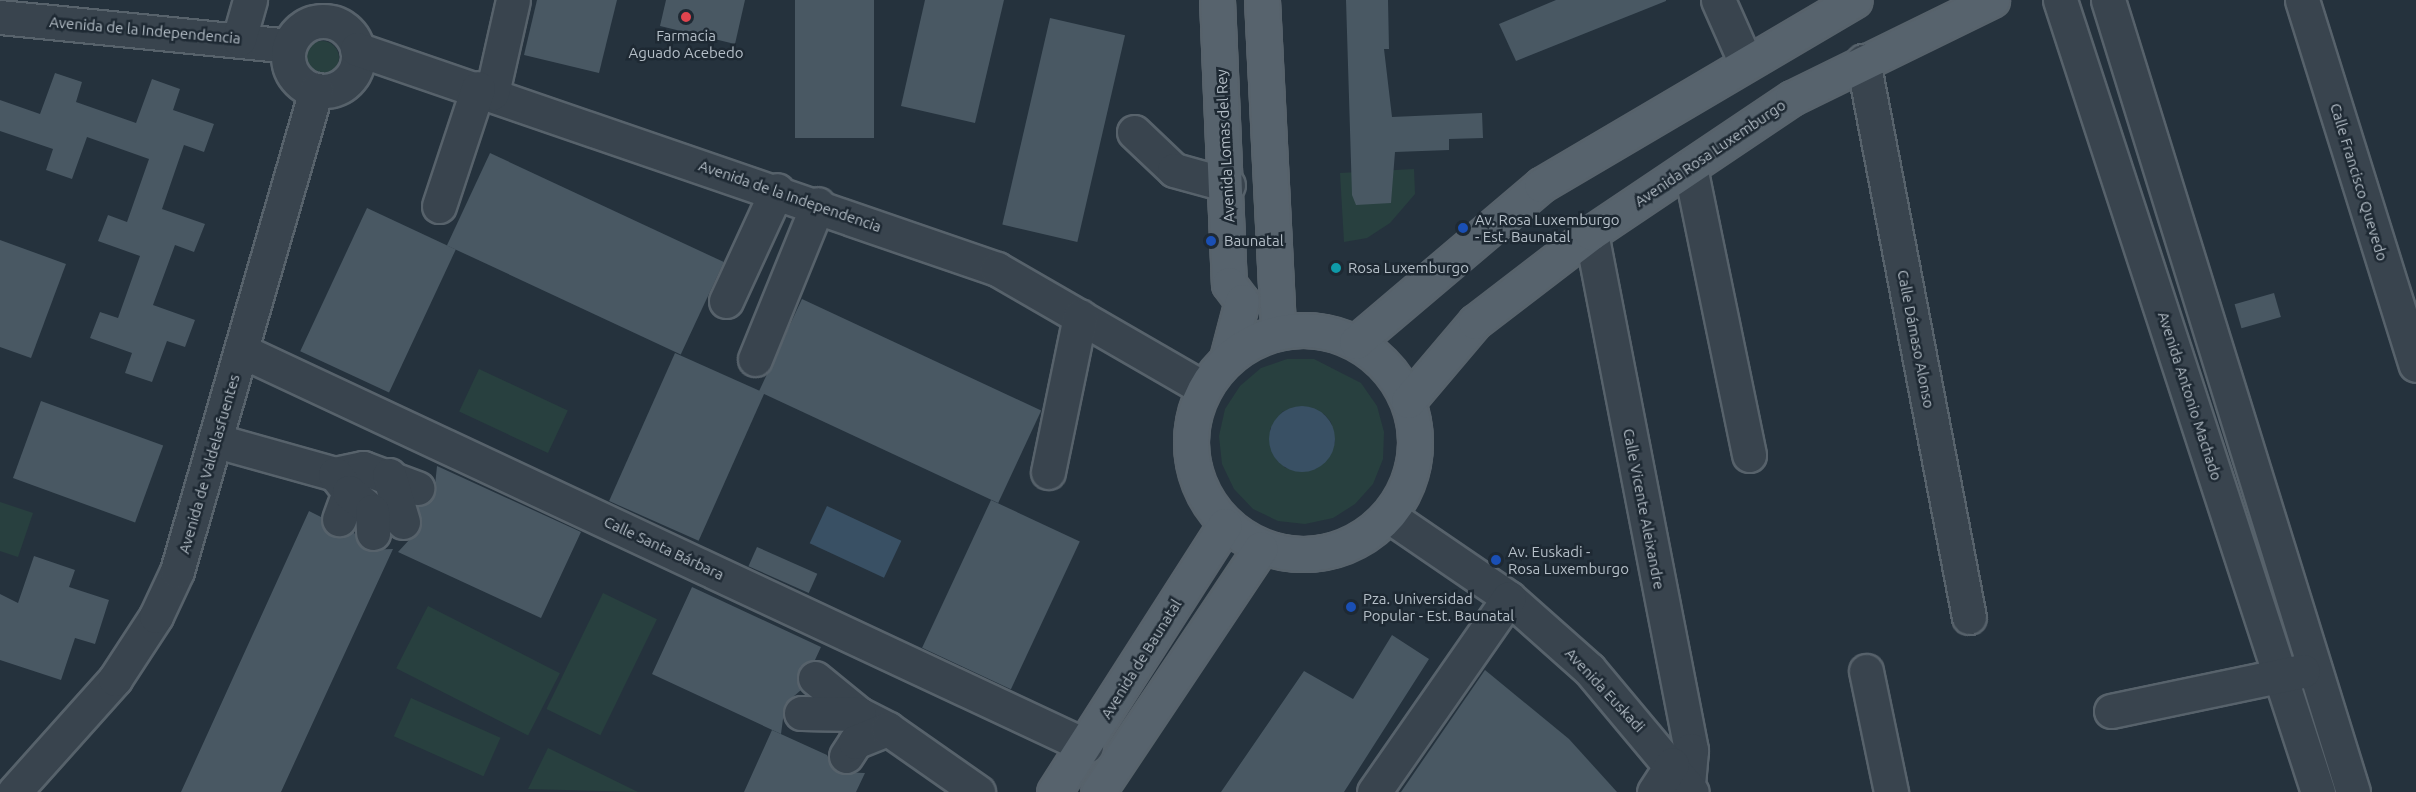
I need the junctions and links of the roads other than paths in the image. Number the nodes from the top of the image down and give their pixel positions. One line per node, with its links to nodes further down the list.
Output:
1 (250, 0): 14 (street)
2 (513, 0): 22 (street)
3 (1217, 0): 25 (main road, Avenida Lomas del Rey)
4 (1262, 0): 32 (main road)
5 (1718, 0): 18 (street)
6 (1855, 0): 18 (main road)
7 (1992, 0): 19 (main road, Avenida Rosa Luxemburgo)
8 (2060, 0): 20 (street, Avenida Antonio Machado)
9 (2108, 0): 15 (street)
10 (2302, 0): 37 (street, Calle Francisco Quevedo)
11 (337, 11): 16 (street); 17 (street)
12 (88, 12): 13 (street, Avenida de la Independencia); 14 (street, Avenida de la Independencia)
13 (0, 17)
14 (239, 39): 16 (street, Avenida de la Independencia)
15 (2120, 42): 20 (street); 49 (street)
16 (290, 46): 21 (street)
17 (357, 49): 21 (street); 22 (street, Avenida de la Independencia)
18 (1745, 61): 33 (main road)
19 (1863, 61): 24 (main road, Avenida Rosa Luxemburgo); 48 (street, Calle Dámaso Alonso)
20 (2081, 63): 51 (street, Avenida Antonio Machado)
21 (316, 90): 34 (street, Avenida de Valdelasfuentes)
22 (485, 91): 26 (street, Avenida de la Independencia); 28 (street)
23 (1134, 132): 25 (street)
24 (1690, 167): 29 (main road, Avenida Rosa Luxemburgo); 41 (street)
25 (1228, 185): 35 (main road, Avenida Lomas del Rey)
26 (777, 190): 27 (street, Avenida de la Independencia); 30 (street)
27 (818, 204): 31 (street, Avenida de la Independencia); 36 (street)
28 (439, 206)
29 (1591, 233): 39 (main road, Avenida Rosa Luxemburgo); 59 (street, Calle Vicente Aleixandre)
30 (726, 300)
31 (1080, 316): 38 (street, Avenida de la Independencia); 42 (street)
32 (1278, 331): 33 (main road); 35 (main road)
33 (1356, 342): 39 (main road)
34 (242, 351): 40 (street, Avenida de Valdelasfuentes); 57 (street, Calle Santa Bárbara)
35 (1227, 358): 38 (main road)
36 (755, 359)
37 (2416, 365)
38 (1203, 388): 45 (main road)
39 (1408, 401): 44 (main road)
40 (218, 441): 43 (street); 60 (street, Avenida de Valdelasfuentes)
41 (1749, 455)
42 (1048, 472)
43 (341, 495): 43 (street)
44 (1389, 516): 46 (main road); 47 (street, Avenida Euskadi)
45 (1225, 525): 46 (main road); 57 (main road, Avenida de Baunatal)
46 (1261, 548): 63 (main road)
47 (1509, 598): 59 (street, Avenida Euskadi); 64 (street)
48 (1968, 616)
49 (2315, 668): 51 (street); 68 (street)
50 (1866, 671): 66 (street)
51 (2281, 676): 53 (street); 67 (street, Avenida Antonio Machado)
52 (815, 678): 54 (street)
53 (2111, 711)
54 (860, 714): 55 (street); 56 (street)
55 (811, 721)
56 (888, 729): 58 (street); 61 (street)
57 (1086, 746): 62 (main road, Avenida de Baunatal)
58 (846, 756)
59 (1684, 780): 65 (street)
60 (21, 789)
61 (978, 792)
62 (1054, 792)
63 (1098, 792)
64 (1374, 792)
65 (1654, 792)
66 (1891, 792)
67 (2318, 792)
68 (2353, 792)

